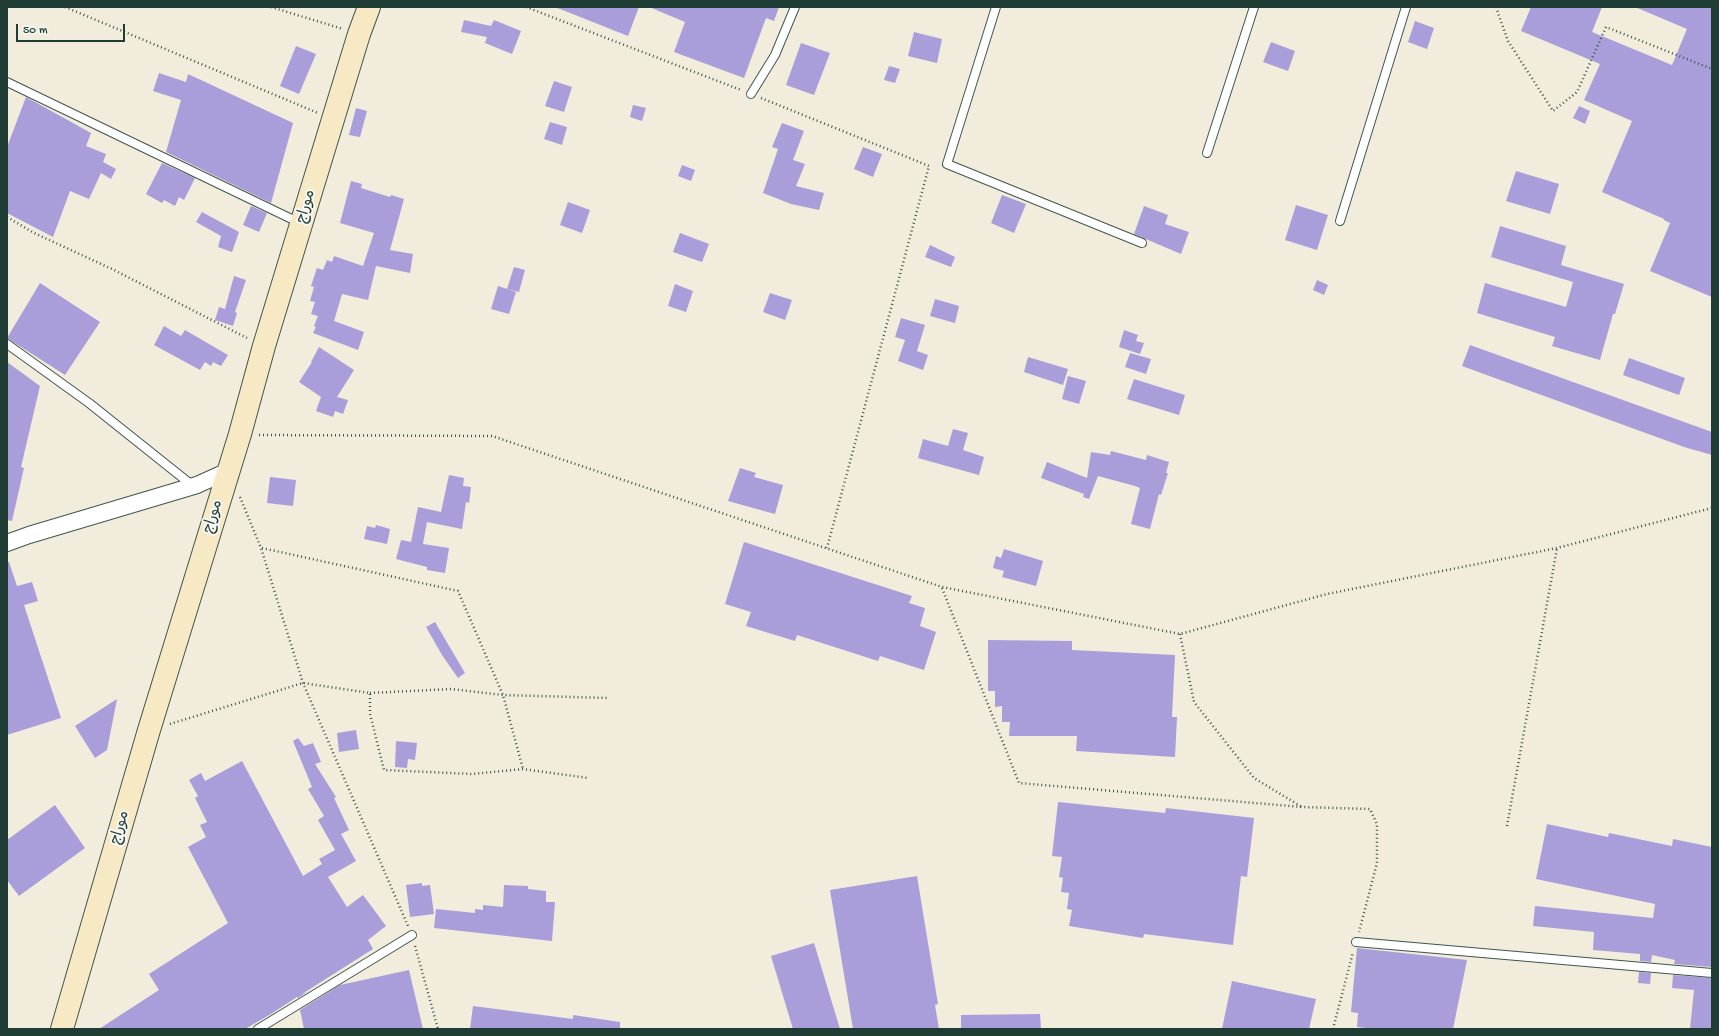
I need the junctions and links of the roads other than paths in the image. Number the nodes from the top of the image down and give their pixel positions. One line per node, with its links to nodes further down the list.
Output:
1 (369, 7): 10 (main road, موراج)
2 (795, 7): 7 (lane)
3 (996, 7): 11 (lane)
4 (1254, 7): 8 (lane)
5 (1406, 7): 9 (lane)
6 (7, 82): 10 (lane)
7 (750, 94)
8 (1207, 154)
9 (1340, 221)
10 (302, 224): 13 (main road, موراج)
11 (1142, 243)
12 (7, 344): 14 (lane)
13 (228, 471): 14 (street); 19 (main road, موراج)
14 (193, 486): 15 (street)
15 (7, 543)
16 (412, 935): 20 (lane)
17 (1356, 942): 18 (lane)
18 (1712, 973)
19 (62, 1029)
20 (258, 1029)

